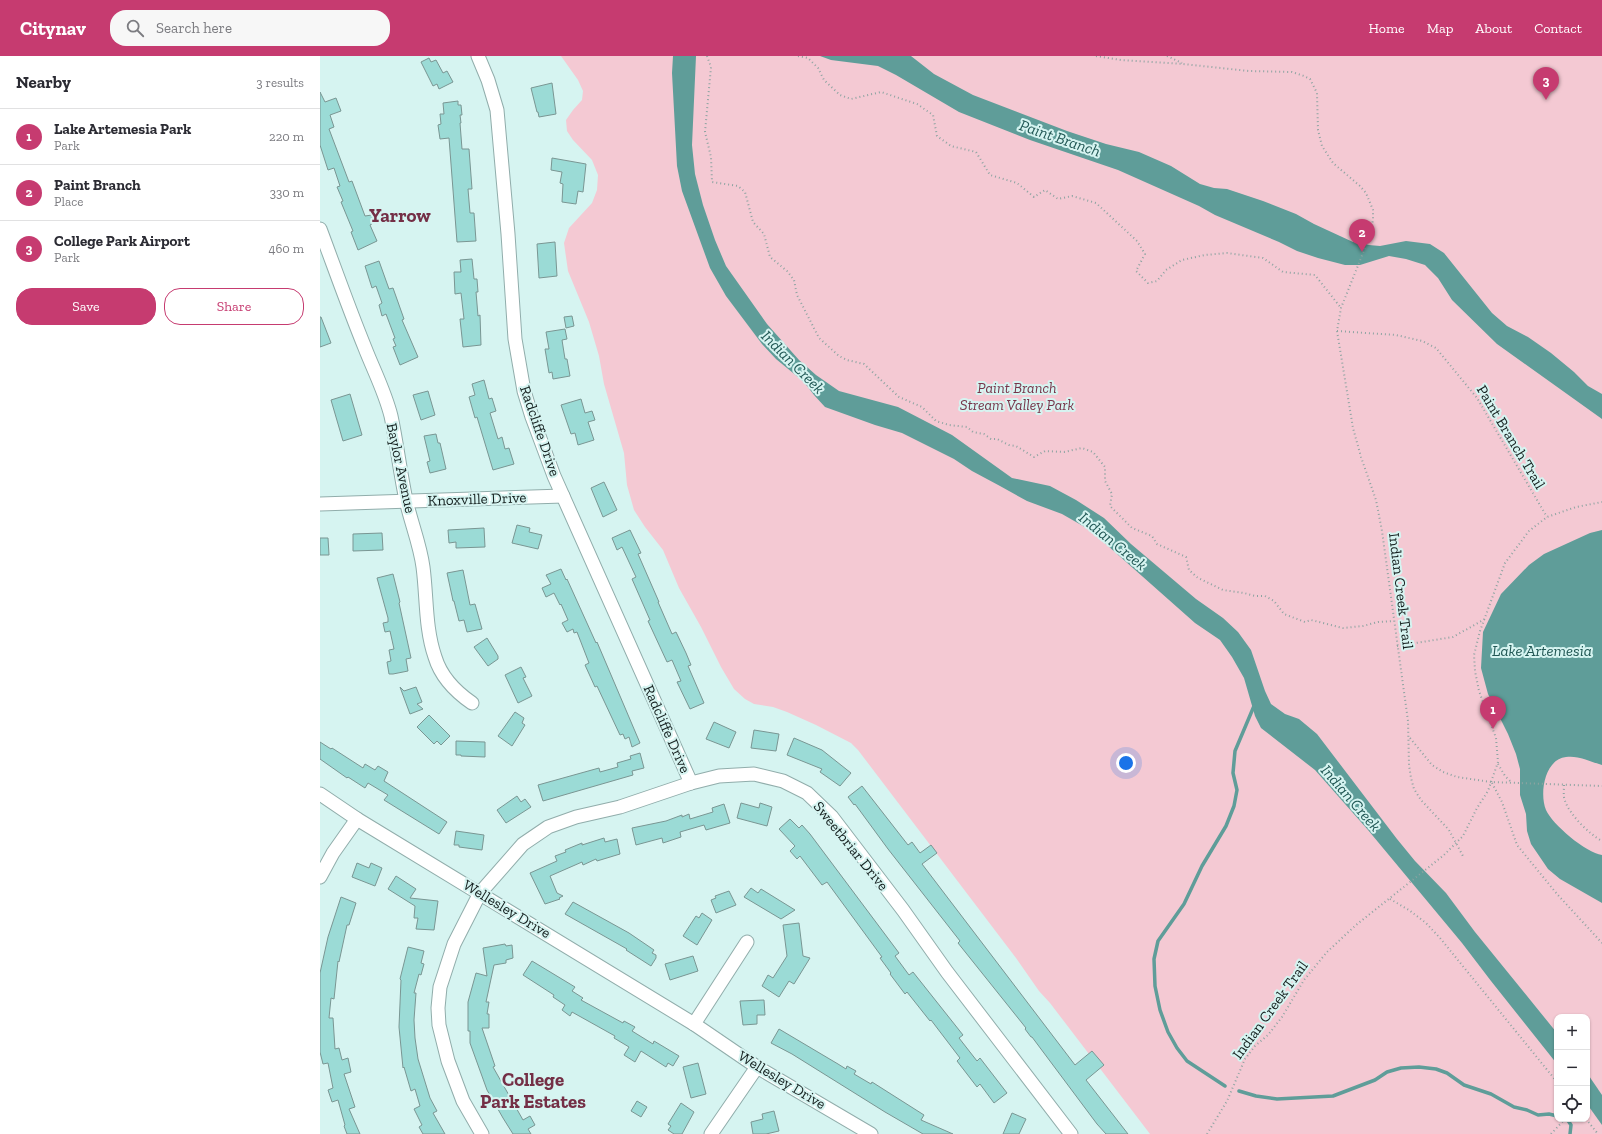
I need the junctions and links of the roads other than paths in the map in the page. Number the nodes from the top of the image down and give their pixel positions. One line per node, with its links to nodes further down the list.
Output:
1 (478, 56): 3 (street, Radcliffe Drive)
2 (320, 229): 4 (street, Baylor Avenue)
3 (563, 496): 4 (street, Knoxville Drive); 7 (street, Radcliffe Drive)
4 (406, 501): 5 (street, Knoxville Drive); 6 (street, Baylor Avenue)
5 (320, 504)
6 (472, 703)
7 (692, 783): 11 (street, Sweetbriar Drive); 18 (street, Sweetbriar Drive)
8 (320, 794): 9 (street, Wellesley Drive)
9 (357, 819): 10 (street); 11 (street, Wellesley Drive)
10 (320, 877)
11 (480, 893): 13 (street, Wellesley Drive); 15 (street, Sweetbriar Drive)
12 (747, 942): 13 (street)
13 (694, 1024): 14 (street, Wellesley Drive)
14 (757, 1067): 16 (street); 17 (street, Wellesley Drive)
15 (482, 1134)
16 (711, 1134)
17 (871, 1134)
18 (1071, 1134)

